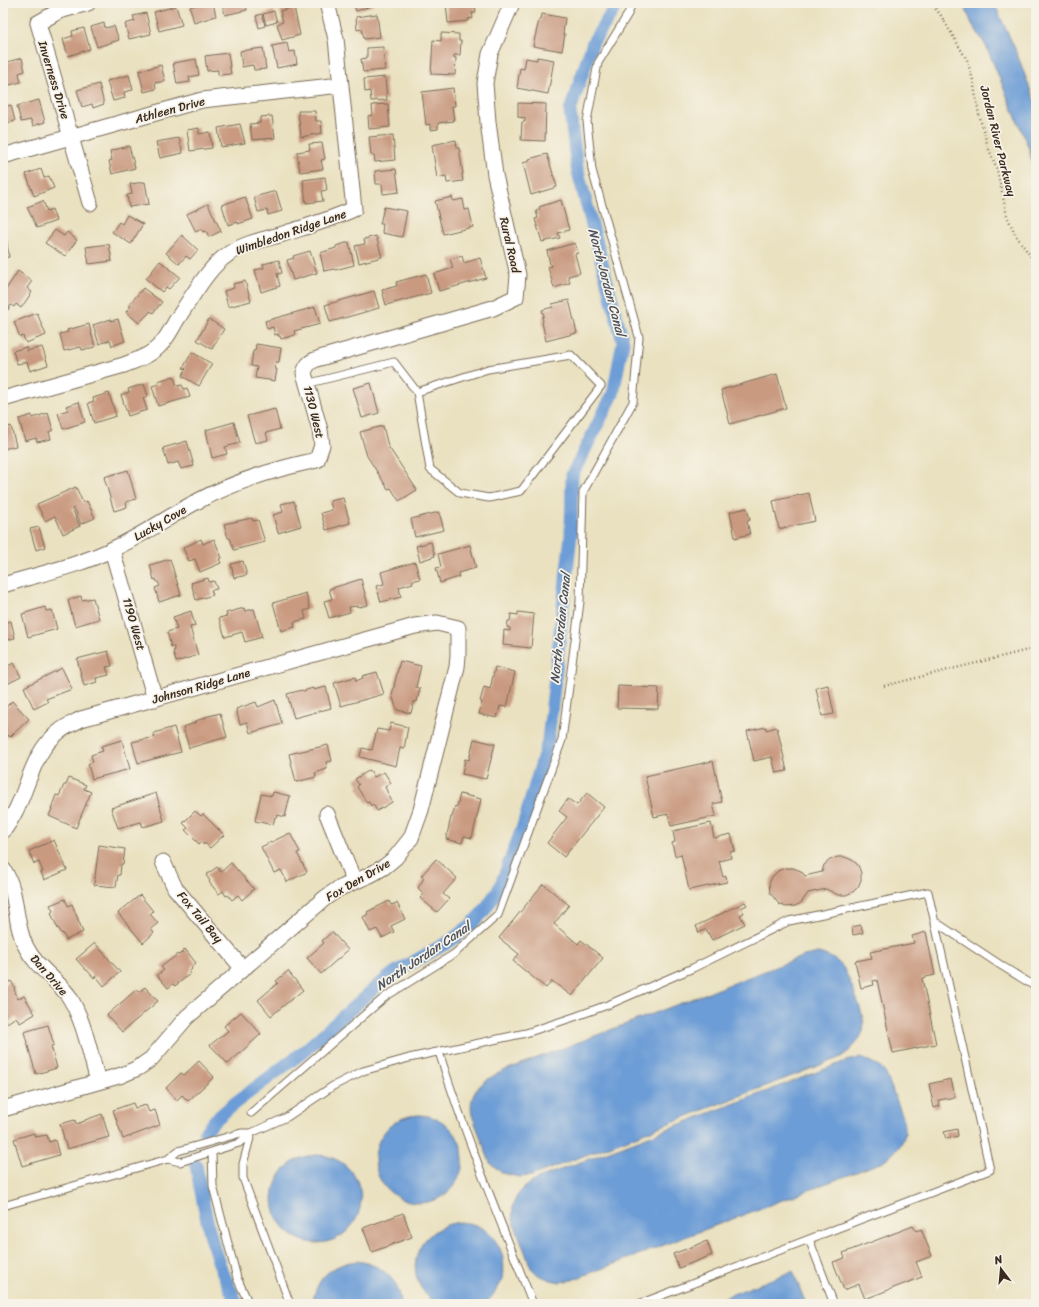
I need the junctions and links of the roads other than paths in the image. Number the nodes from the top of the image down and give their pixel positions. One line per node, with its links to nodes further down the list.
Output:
1 (88, 3): 6 (street, Inverness Drive)
2 (327, 3): 5 (street, Wimbledon Ridge Lane)
3 (512, 3): 9 (street, Rural Road)
4 (632, 3): 29 (lane)
5 (341, 85): 6 (street, Athleen Drive); 12 (street, Wimbledon Ridge Lane)
6 (71, 137): 7 (street, Athleen Drive); 8 (street, Inverness Drive)
7 (3, 156)
8 (90, 203)
9 (306, 365): 10 (street, 1130 West)
10 (306, 384): 11 (lane); 13 (street, 1130 West)
11 (417, 392): 11 (lane)
12 (3, 398)
13 (317, 460): 14 (street, Lucky Cove)
14 (112, 550): 15 (street, Lucky Cove); 17 (street, 1190 West)
15 (3, 585)
16 (458, 628): 17 (street, Johnson Ridge Lane); 22 (street, Fox Den Drive)
17 (155, 699): 19 (street, Johnson Ridge Lane)
18 (327, 814): 22 (street)
19 (3, 831)
20 (163, 862): 24 (street, Fox Tail Bay)
21 (3, 868): 27 (street, Dan Drive)
22 (354, 881): 24 (street, Fox Den Drive)
23 (934, 922): 25 (lane); 26 (lane); 34 (lane)
24 (243, 969): 27 (street, Fox Den Drive)
25 (1036, 987)
26 (439, 1052): 30 (lane); 37 (lane)
27 (98, 1081): 28 (street, Fox Den Drive)
28 (3, 1109)
29 (251, 1113)
30 (251, 1133): 31 (lane); 32 (lane); 36 (lane)
31 (212, 1152): 32 (lane); 35 (lane)
32 (168, 1158): 33 (lane)
33 (3, 1206)
34 (809, 1239): 38 (lane); 39 (lane)
35 (248, 1304)
36 (290, 1304)
37 (533, 1304)
38 (639, 1304)
39 (834, 1304)

